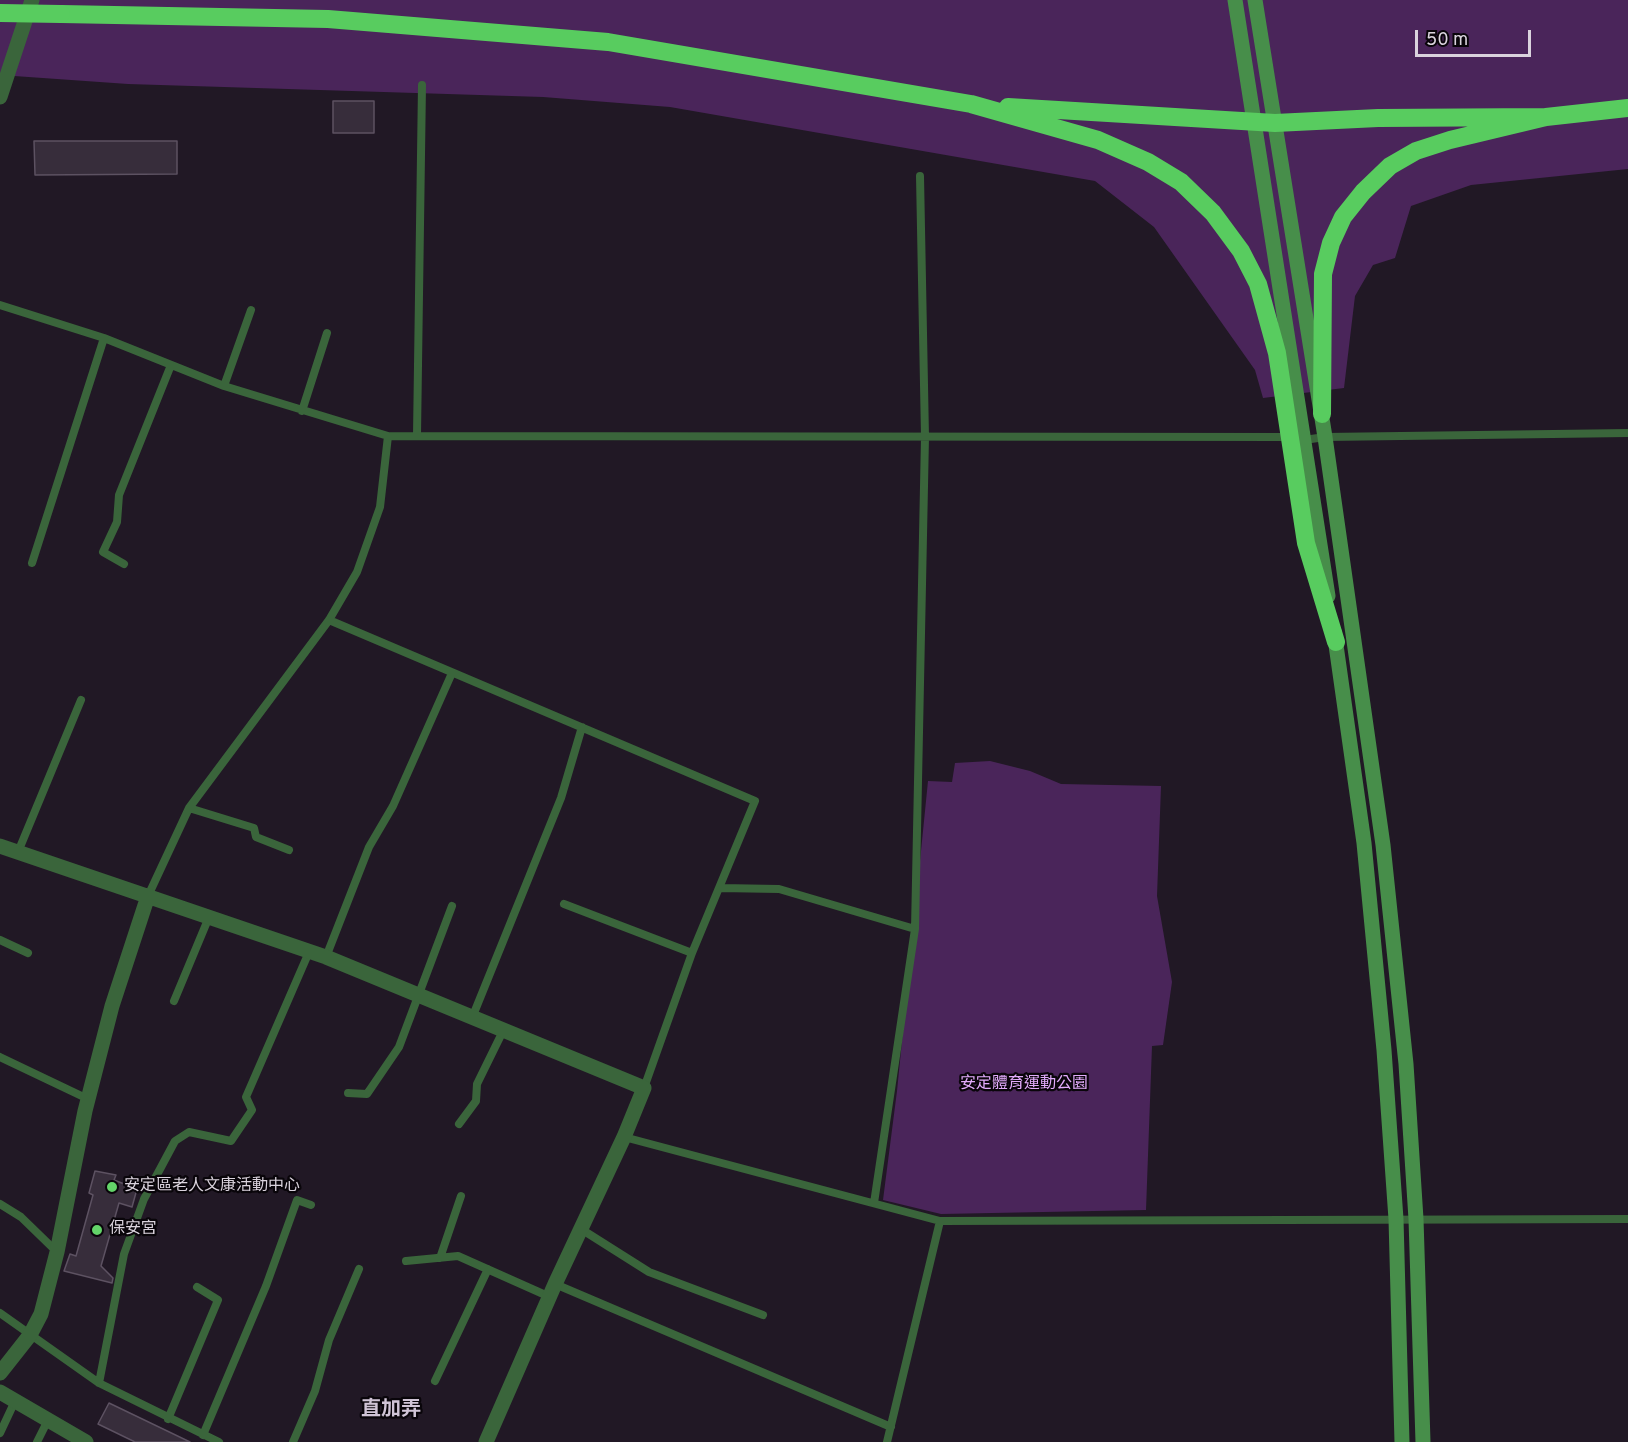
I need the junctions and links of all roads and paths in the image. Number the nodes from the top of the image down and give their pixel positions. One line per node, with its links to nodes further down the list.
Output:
1 (32, 0): 6 (street)
2 (1235, 0): 10 (main road)
3 (1255, 0): 11 (main road)
4 (0, 13): 7 (highway, bridge)
5 (422, 85): 22 (lane)
6 (0, 98)
7 (971, 104): 10 (highway); 26 (highway)
8 (1628, 108): 9 (highway)
9 (1546, 117): 11 (highway); 20 (highway)
10 (1255, 122): 11 (highway); 26 (main road)
11 (1275, 123): 20 (main road)
12 (920, 176): 24 (lane)
13 (0, 305): 16 (lane)
14 (251, 310): 18 (lane)
15 (327, 333): 19 (lane)
16 (104, 338): 17 (lane); 27 (lane)
17 (171, 365): 18 (lane); 28 (lane)
18 (224, 386): 19 (lane)
19 (302, 411): 23 (lane)
20 (1322, 414): 25 (main road)
21 (1628, 433): 25 (lane)
22 (417, 435): 23 (lane); 24 (lane)
23 (388, 436): 29 (lane)
24 (925, 437): 26 (lane); 43 (lane)
25 (1325, 437): 26 (lane); 64 (main road)
26 (1297, 438): 30 (highway)
27 (32, 563)
28 (124, 564)
29 (330, 620): 31 (lane); 34 (lane)
30 (1335, 642): 63 (main road)
31 (452, 673): 33 (lane); 48 (lane)
32 (81, 700): 37 (lane)
33 (582, 727): 38 (lane); 51 (lane)
34 (189, 808): 36 (lane); 39 (lane)
35 (1, 848): 37 (street)
36 (289, 850)
37 (18, 852): 39 (street)
38 (720, 888): 43 (lane); 47 (lane)
39 (148, 896): 42 (street); 56 (street)
40 (564, 904): 47 (lane)
41 (452, 906): 49 (lane)
42 (210, 917): 45 (street); 50 (lane)
43 (915, 928): 60 (lane)
44 (0, 940): 46 (lane)
45 (309, 952): 48 (street); 80 (lane)
46 (28, 953)
47 (692, 953): 54 (lane)
48 (326, 957): 49 (street)
49 (417, 995): 51 (street); 55 (lane)
50 (174, 1000)
51 (472, 1019): 52 (street)
52 (503, 1031): 54 (street); 57 (lane)
53 (0, 1057): 56 (lane)
54 (644, 1088): 58 (street)
55 (348, 1093)
56 (88, 1099): 68 (street)
57 (459, 1124)
58 (624, 1137): 60 (lane); 67 (street)
59 (462, 1196): 69 (lane)
60 (874, 1203): 66 (lane)
61 (0, 1204): 68 (lane)
62 (311, 1204): 87 (lane)
63 (1396, 1219): 64 (lane); 66 (lane); 94 (main road)
64 (1416, 1219): 65 (lane); 95 (main road)
65 (1628, 1219)
66 (940, 1221): 85 (lane)
67 (581, 1229): 74 (street); 76 (lane)
68 (57, 1252): 77 (street)
69 (440, 1258): 70 (lane); 72 (lane)
70 (406, 1261)
71 (359, 1269): 91 (lane)
72 (488, 1269): 74 (lane); 79 (lane)
73 (197, 1287): 83 (lane)
74 (552, 1290): 85 (lane); 92 (street)
75 (0, 1313): 77 (lane)
76 (763, 1315)
77 (30, 1335): 78 (street); 80 (lane)
78 (0, 1373)
79 (435, 1381)
80 (99, 1383): 83 (lane)
81 (0, 1392): 82 (street)
82 (15, 1401): 84 (street); 86 (lane)
83 (168, 1419): 87 (lane)
84 (48, 1420): 88 (lane); 89 (street)
85 (891, 1427): 93 (lane)
86 (0, 1433)
87 (203, 1435): 90 (lane)
88 (38, 1442)
89 (86, 1442)
90 (219, 1442)
91 (293, 1442)
92 (486, 1442)
93 (887, 1442)
94 (1402, 1442)
95 (1423, 1442)

